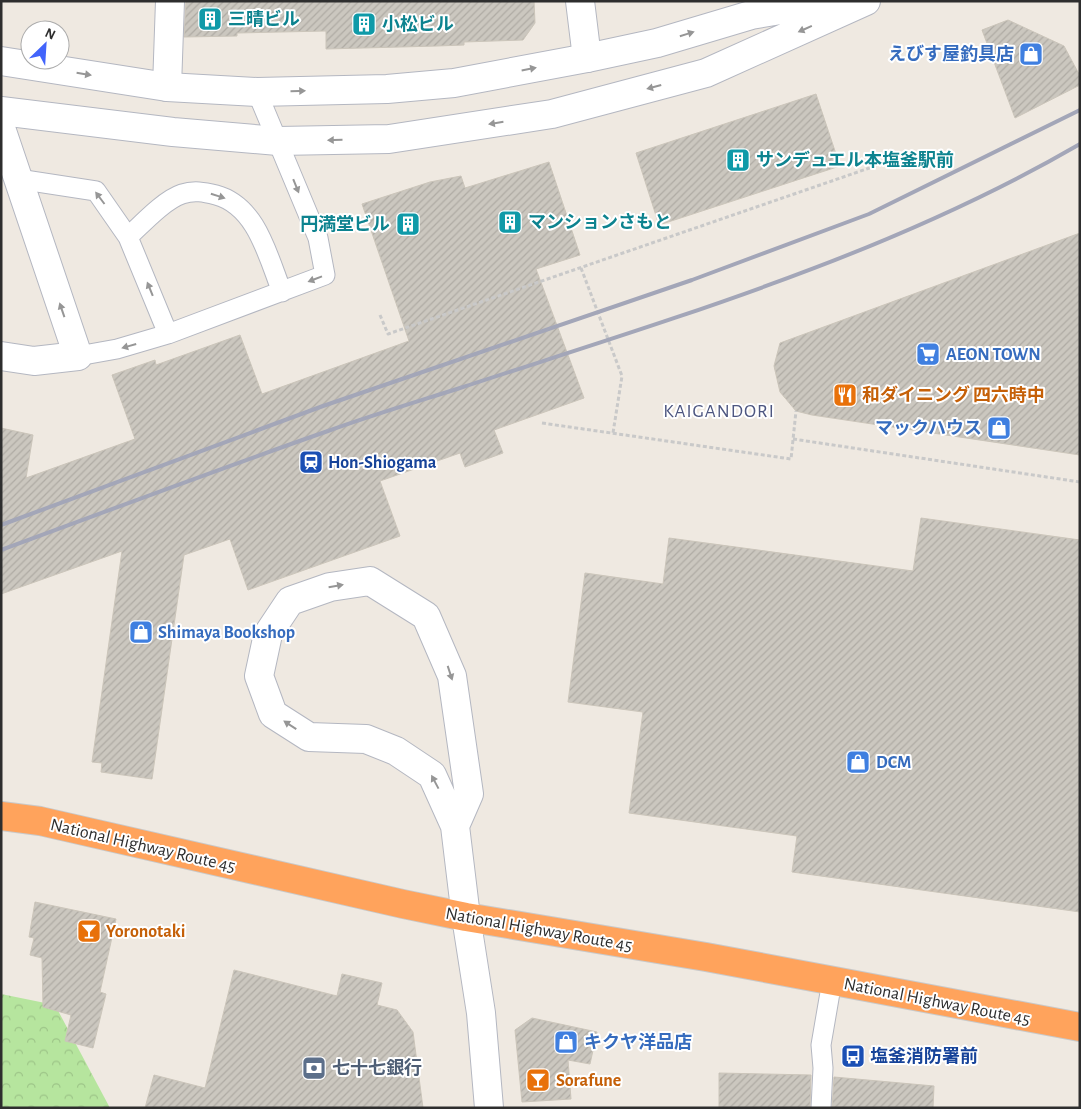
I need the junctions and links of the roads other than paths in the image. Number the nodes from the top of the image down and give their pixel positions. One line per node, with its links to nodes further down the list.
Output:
1 (170, 1): 7 (street)
2 (580, 1): 5 (street)
3 (834, 1): 5 (street, one-way to 3)
4 (866, 1): 11 (street, one-way to 11)
5 (586, 58): 8 (street, one-way to 5)
6 (1, 62): 7 (street, one-way to 7)
7 (167, 87): 8 (street)
8 (257, 92): 11 (lane)
9 (1, 111): 11 (street)
10 (1, 128): 12 (street)
11 (278, 141): 14 (lane, one-way to 14)
12 (18, 179): 13 (lane, one-way to 12); 17 (street, one-way to 12)
13 (128, 237): 14 (lane, one-way to 14); 15 (lane, one-way to 13)
14 (282, 292): 15 (lane)
15 (168, 334): 17 (lane, one-way to 17)
16 (1, 356): 17 (street)
17 (78, 356)
18 (1, 816): 20 (highway, National Highway Route 45)
19 (456, 826): 19 (street, one-way to 19); 20 (street)
20 (466, 917): 21 (highway, National Highway Route 45); 23 (street)
21 (832, 981): 22 (highway, National Highway Route 45); 24 (lane)
22 (1080, 1027)
23 (489, 1108)
24 (821, 1108)

